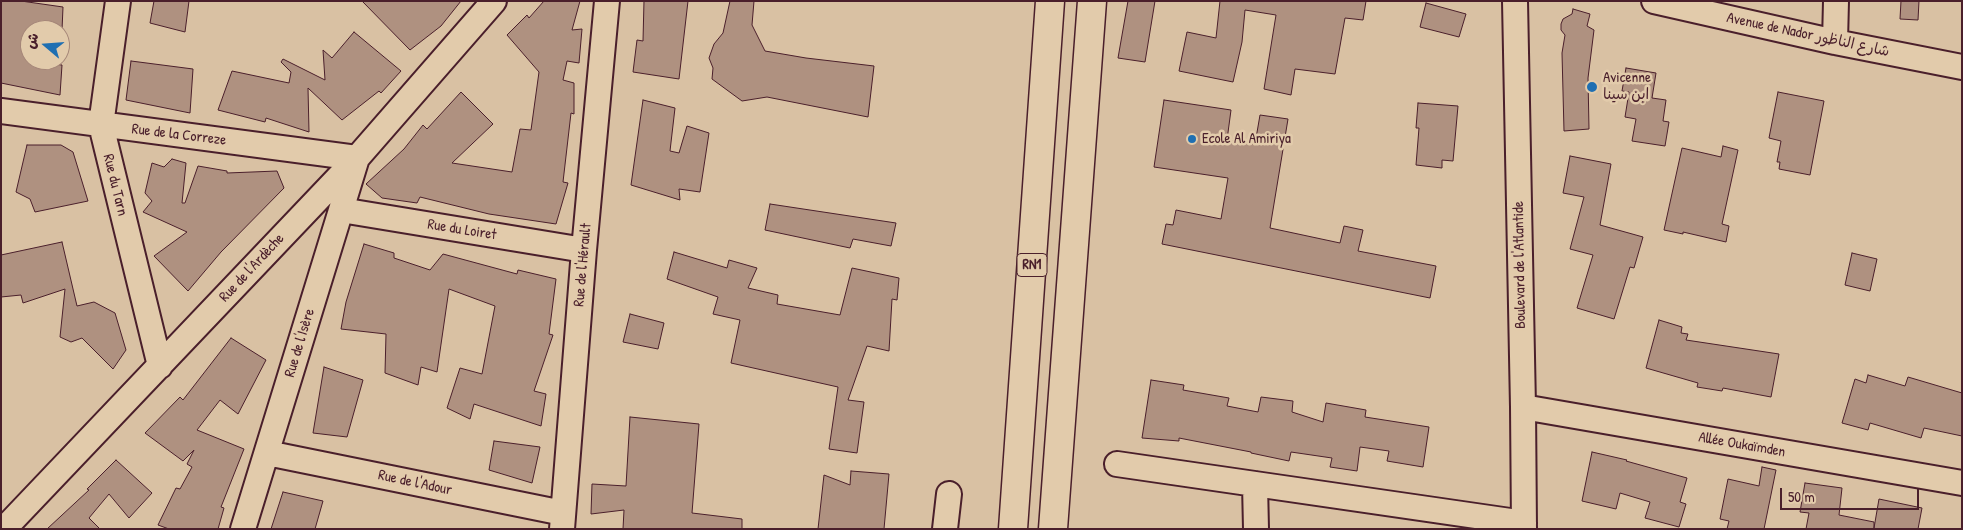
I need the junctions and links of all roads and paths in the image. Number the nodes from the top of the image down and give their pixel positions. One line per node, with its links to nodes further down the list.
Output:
1 (118, 1): 12 (street, Rue du Tarn)
2 (494, 1): 13 (street, Rue de l'Ardèche)
3 (607, 1): 15 (street, Rue de l'Hérault)
4 (1050, 1): 28 (highway, RN1)
5 (1092, 1): 29 (highway)
6 (1515, 1): 17 (street, Boulevard de l'Atlantide)
7 (1654, 1): 9 (street, Avenue de Nador شارع الناظور)
8 (1836, 1): 9 (street)
9 (1835, 42): 10 (street, Avenue de Nador شارع الناظور)
10 (1962, 67)
11 (1, 111): 12 (street, Rue de la Correze)
12 (101, 125): 13 (street, Rue de la Correze); 16 (street, Rue du Tarn)
13 (357, 158): 14 (street, Rue de l'Isère); 16 (street, Rue de l'Ardèche)
14 (341, 210): 15 (street, Rue du Loiret); 18 (street, Rue de l'Isère)
15 (584, 250): 23 (street, Rue de l'Hérault)
16 (160, 366): 25 (street, Rue de l'Ardèche)
17 (1523, 407): 20 (street, Allée Oukaïmden); 24 (street, Boulevard de l'Atlantide)
18 (267, 453): 23 (street, Rue de l'Adour); 26 (street, Rue de l'Isère)
19 (1117, 464): 21 (street)
20 (1962, 483)
21 (1256, 484): 24 (street); 30 (street)
22 (949, 494): 27 (street)
23 (563, 521)
24 (1524, 526)
25 (4, 529)
26 (243, 529)
27 (945, 529)
28 (1013, 529)
29 (1053, 529)
30 (1256, 529)

